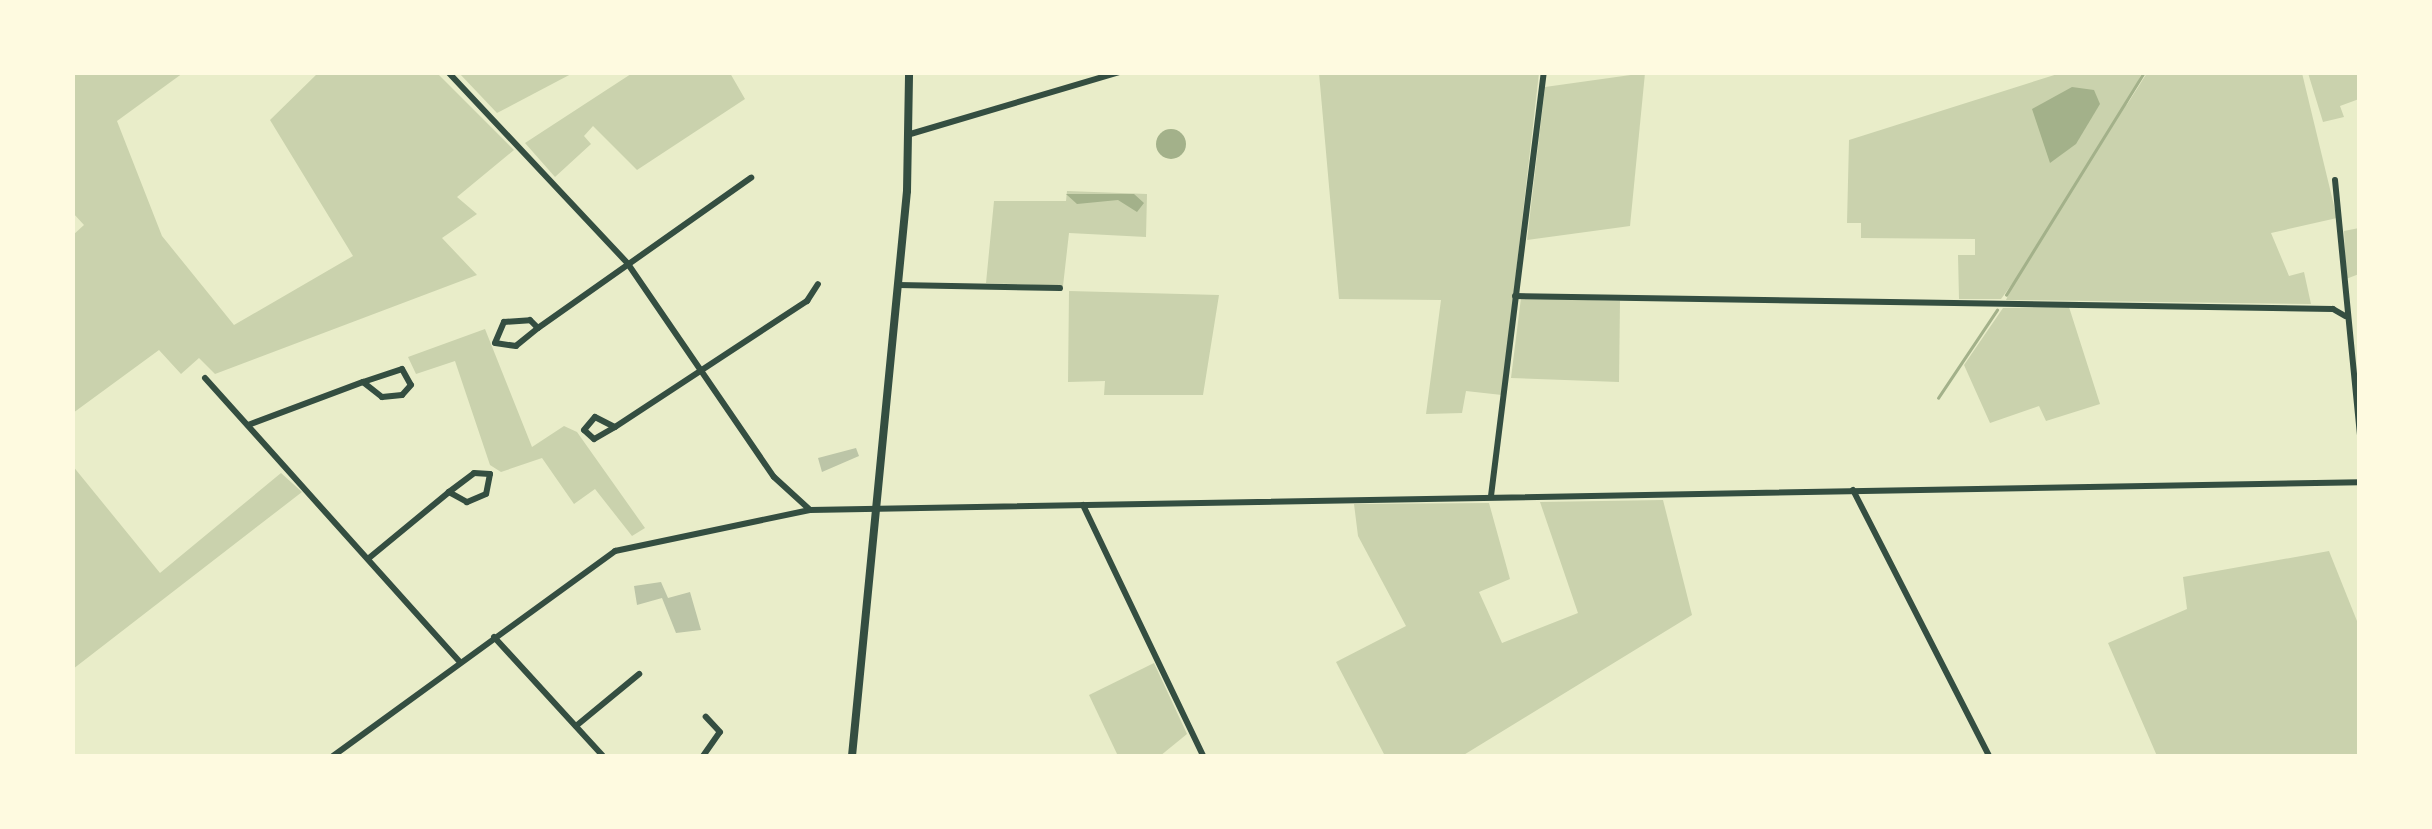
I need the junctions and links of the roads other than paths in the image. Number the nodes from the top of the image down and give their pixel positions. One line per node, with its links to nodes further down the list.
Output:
1 (448, 72): 8 (street)
2 (909, 72): 5 (street)
3 (1120, 72): 5 (street)
4 (1544, 72): 12 (street)
5 (907, 135): 10 (street)
6 (750, 178): 8 (street)
7 (2335, 180): 13 (street)
8 (628, 264): 14 (street); 15 (street)
9 (818, 284): 15 (street)
10 (898, 285): 11 (street); 25 (street)
11 (1060, 288)
12 (1515, 296): 13 (street); 24 (street)
13 (2345, 316): 20 (street)
14 (538, 328): 14 (street)
15 (701, 370): 19 (street); 27 (street)
16 (205, 378): 18 (street)
17 (363, 382): 17 (street); 18 (street)
18 (248, 425): 28 (street)
19 (615, 427): 19 (street)
20 (2360, 437)
21 (2360, 482): 22 (street)
22 (1853, 490): 24 (street); 39 (street)
23 (449, 492): 23 (street); 28 (street)
24 (1491, 496): 26 (street)
25 (878, 505): 26 (street); 27 (street); 37 (street)
26 (1083, 506): 38 (street)
27 (810, 510): 29 (street)
28 (369, 558): 30 (street)
29 (494, 637): 30 (street); 33 (street)
30 (460, 662): 34 (street)
31 (639, 674): 33 (street)
32 (706, 717): 36 (street)
33 (576, 726): 35 (street)
34 (333, 756)
35 (603, 756)
36 (702, 756)
37 (852, 756)
38 (1203, 756)
39 (1989, 756)

